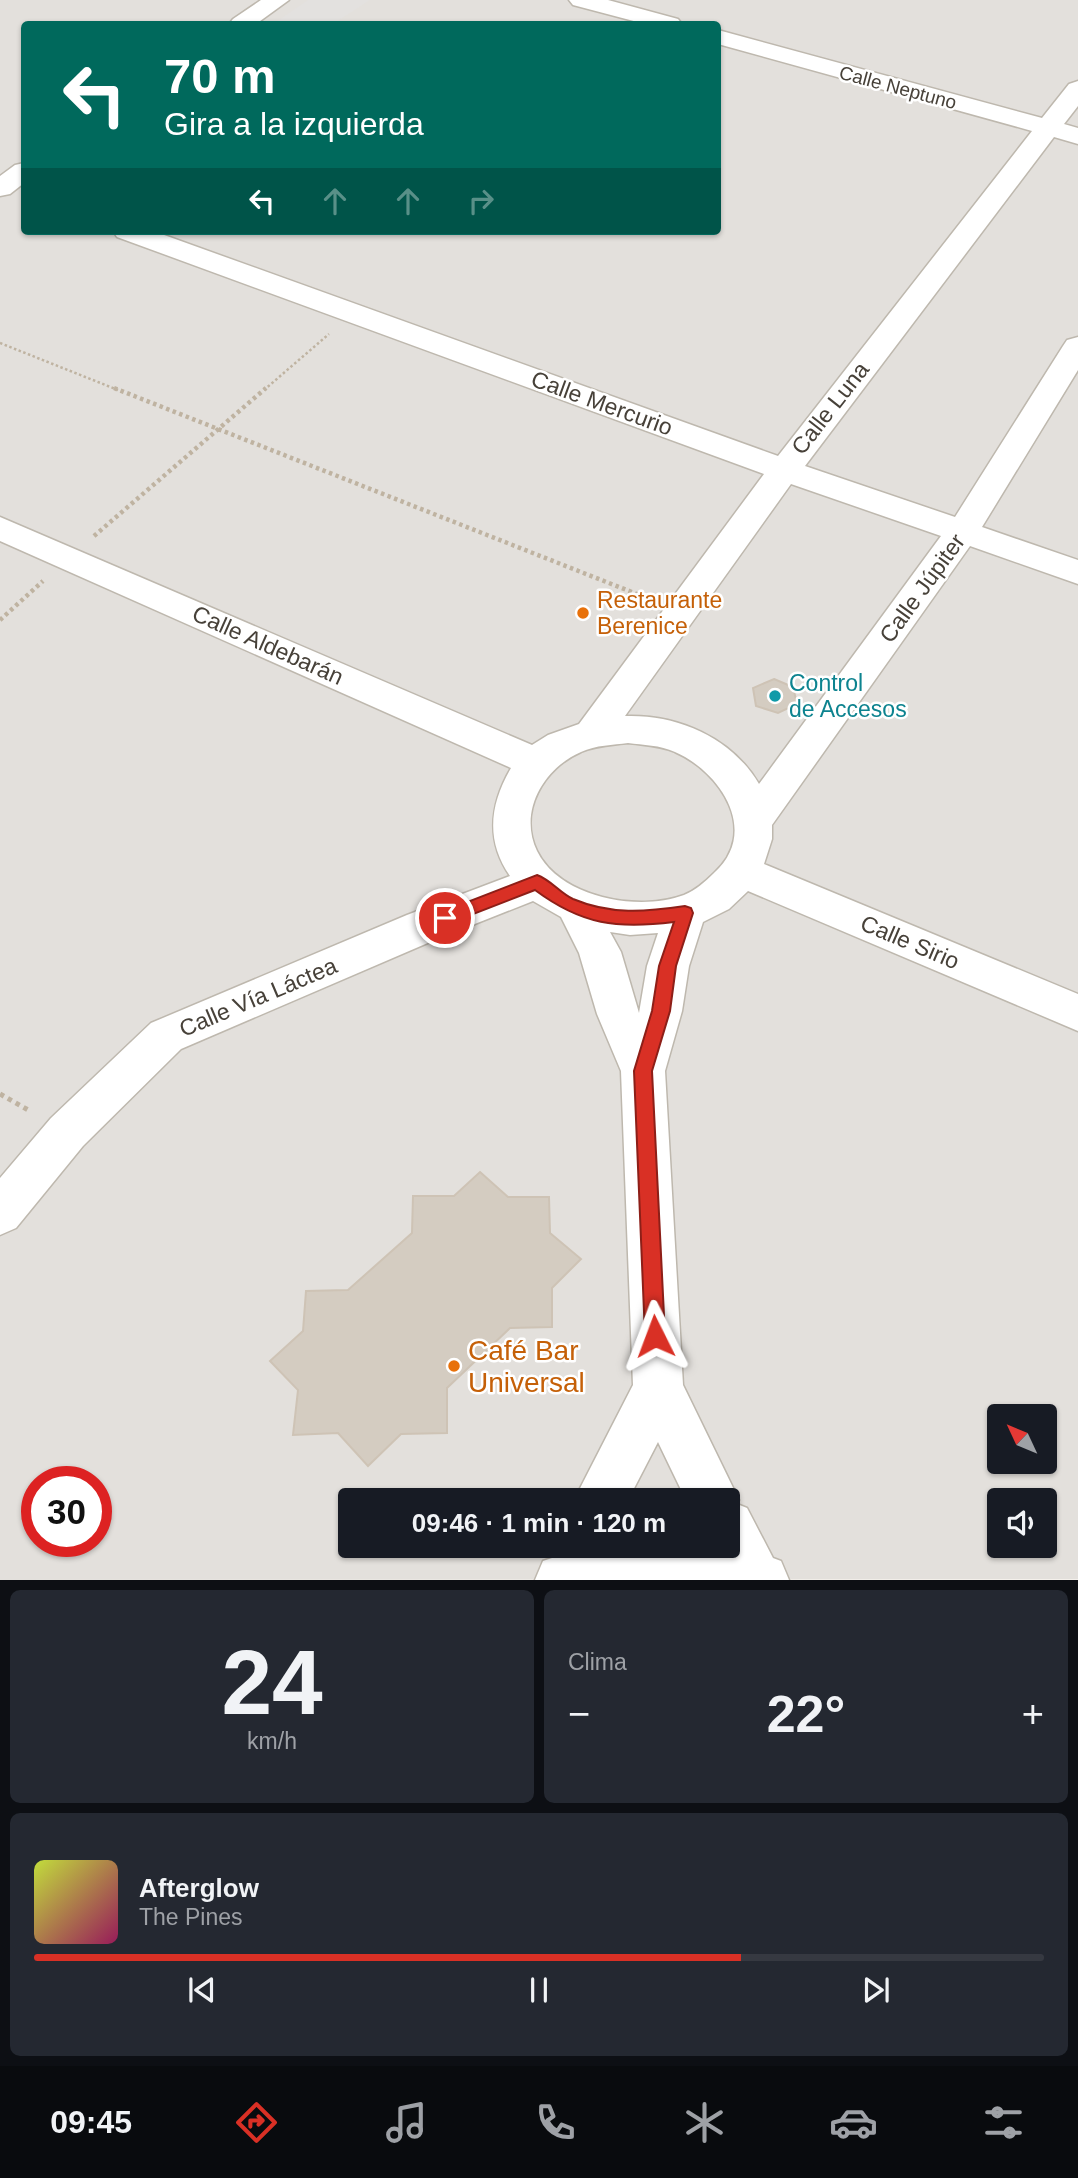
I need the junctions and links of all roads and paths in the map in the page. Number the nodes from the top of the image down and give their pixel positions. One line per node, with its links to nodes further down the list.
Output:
1 (277, 0): 3 (street)
2 (581, 0): 4 (street)
3 (246, 21)
4 (659, 21)
5 (721, 38): 7 (street, Calle Neptuno)
6 (1078, 89): 7 (street, Calle Luna)
7 (1048, 128): 8 (street, Calle Neptuno); 14 (street, Calle Luna)
8 (1078, 136)
9 (138, 235): 10 (street, Calle Mercurio)
10 (353, 313): 13 (path); 14 (street, Calle Mercurio)
11 (0, 343): 13 (path)
12 (1078, 346): 16 (street, Calle Júpiter)
13 (219, 429): 17 (path); 19 (path)
14 (782, 469): 16 (street, Calle Mercurio); 19 (street, Calle Luna)
15 (0, 528): 17 (street, Calle Aldebarán)
16 (963, 531): 18 (street, Calle Mercurio); 23 (street, Calle Júpiter)
17 (68, 558): 20 (path); 22 (street, Calle Aldebarán)
18 (1078, 572)
19 (677, 610): 21 (street, Calle Luna)
20 (0, 620)
21 (592, 734): 22 (street); 23 (street)
22 (537, 763): 25 (street)
23 (754, 821): 24 (street)
24 (741, 871): 27 (street); 28 (street, Calle Sirio)
25 (537, 882): 26 (street); 30 (street, Calle Vía Láctea)
26 (576, 907): 27 (street); 29 (street)
27 (685, 913): 29 (street)
28 (1078, 1013)
29 (643, 1071): 31 (street)
30 (0, 1213)
31 (658, 1389): 32 (street); 33 (street)
32 (606, 1488)
33 (707, 1488)
34 (740, 1547): 36 (street)
35 (571, 1558): 37 (street)
36 (758, 1577): 37 (street)
37 (561, 1580)

